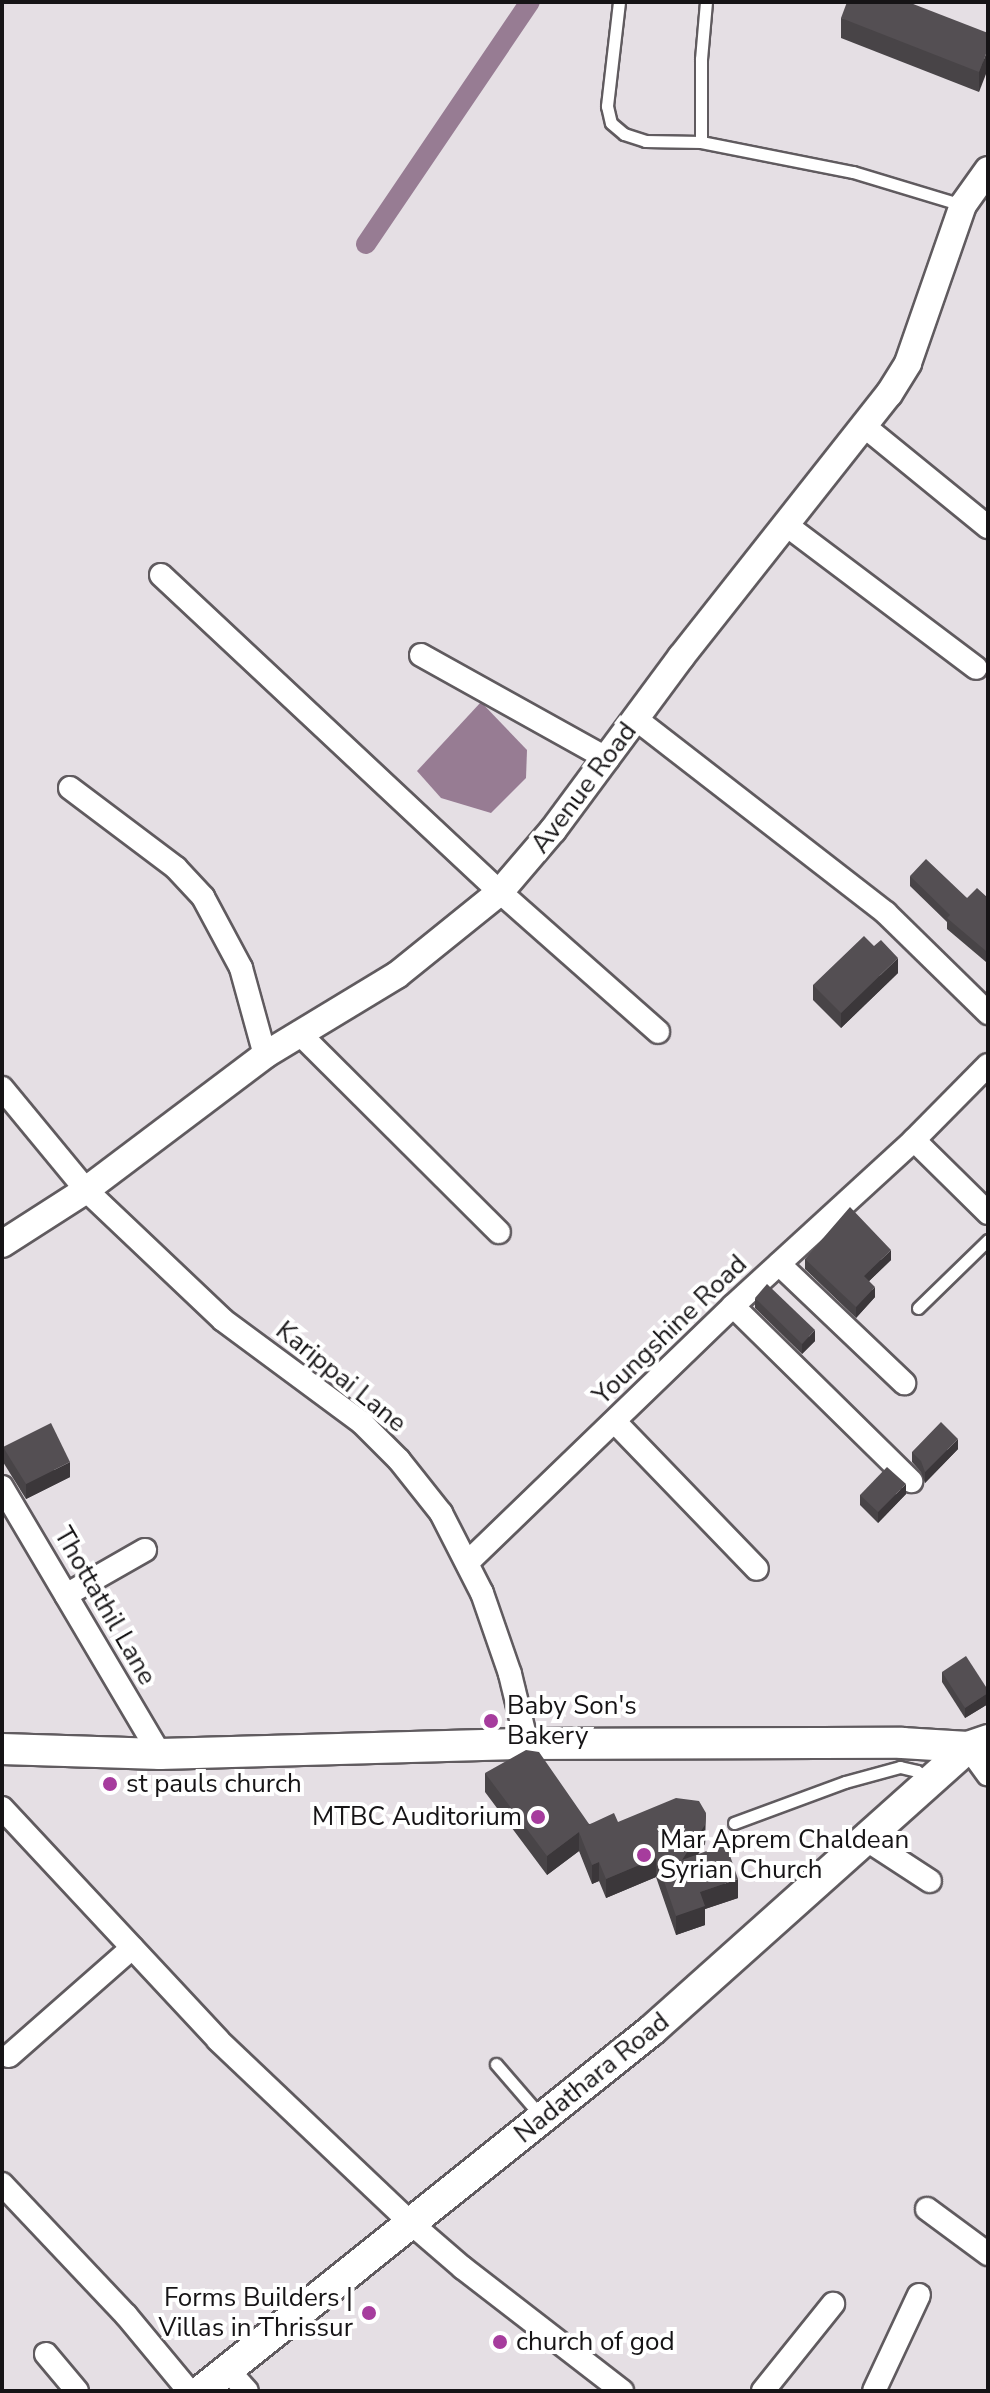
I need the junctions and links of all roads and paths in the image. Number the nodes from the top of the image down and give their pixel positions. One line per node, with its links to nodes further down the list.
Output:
1 (619, 2): 3 (lane)
2 (706, 2): 3 (lane)
3 (701, 142): 5 (lane)
4 (988, 170): 5 (street, Avenue Road)
5 (963, 205): 6 (street, Avenue Road)
6 (864, 426): 7 (street, Avenue Road); 8 (street)
7 (785, 524): 11 (street); 12 (street, Avenue Road)
8 (988, 527)
9 (161, 575): 15 (street)
10 (421, 655): 13 (street)
11 (976, 668)
12 (636, 719): 13 (street, Avenue Road); 16 (street)
13 (608, 759): 15 (street, Avenue Road)
14 (70, 788): 19 (street)
15 (500, 892): 17 (street); 18 (street, Avenue Road)
16 (988, 1013)
17 (658, 1032)
18 (299, 1033): 19 (street, Avenue Road); 25 (street)
19 (265, 1055): 23 (street, Avenue Road)
20 (988, 1065): 22 (street, Youngshine Road)
21 (2, 1088): 23 (street, Karippai Lane)
22 (914, 1140): 24 (street); 28 (street, Youngshine Road)
23 (86, 1190): 27 (street, Avenue Road); 36 (street, Karippai Lane)
24 (988, 1213)
25 (499, 1232)
26 (988, 1240): 30 (lane)
27 (2, 1244)
28 (779, 1264): 29 (street, Youngshine Road); 31 (street)
29 (733, 1306): 32 (street, Youngshine Road); 33 (street)
30 (918, 1308)
31 (904, 1383)
32 (615, 1422): 36 (street, Youngshine Road); 37 (street)
33 (911, 1481)
34 (2, 1487): 38 (street, Thottathil Lane)
35 (145, 1550): 38 (street)
36 (468, 1562): 39 (street, Karippai Lane)
37 (757, 1569)
38 (66, 1595): 42 (street, Thottathil Lane)
39 (527, 1744): 40 (main road); 42 (main road)
40 (978, 1744): 43 (street); 44 (main road, Nadathara Road)
41 (2, 1749): 42 (main road)
42 (160, 1754)
43 (988, 1775)
44 (930, 1782): 46 (lane); 47 (main road, Nadathara Road)
45 (3, 1812): 49 (street)
46 (734, 1823)
47 (867, 1840): 48 (street); 52 (main road, Nadathara Road)
48 (930, 1881)
49 (132, 1948): 50 (street); 55 (street)
50 (9, 2056)
51 (496, 2064): 52 (lane)
52 (544, 2119): 55 (main road, Nadathara Road)
53 (2, 2184): 62 (street)
54 (927, 2209): 56 (street)
55 (412, 2224): 60 (main road, Nadathara Road); 64 (street)
56 (988, 2254)
57 (919, 2295): 66 (street)
58 (833, 2304): 65 (street)
59 (46, 2354): 61 (street)
60 (238, 2380): 63 (main road, Nadathara Road)
61 (77, 2391)
62 (189, 2391)
63 (201, 2391)
64 (622, 2391)
65 (763, 2391)
66 (874, 2391)

